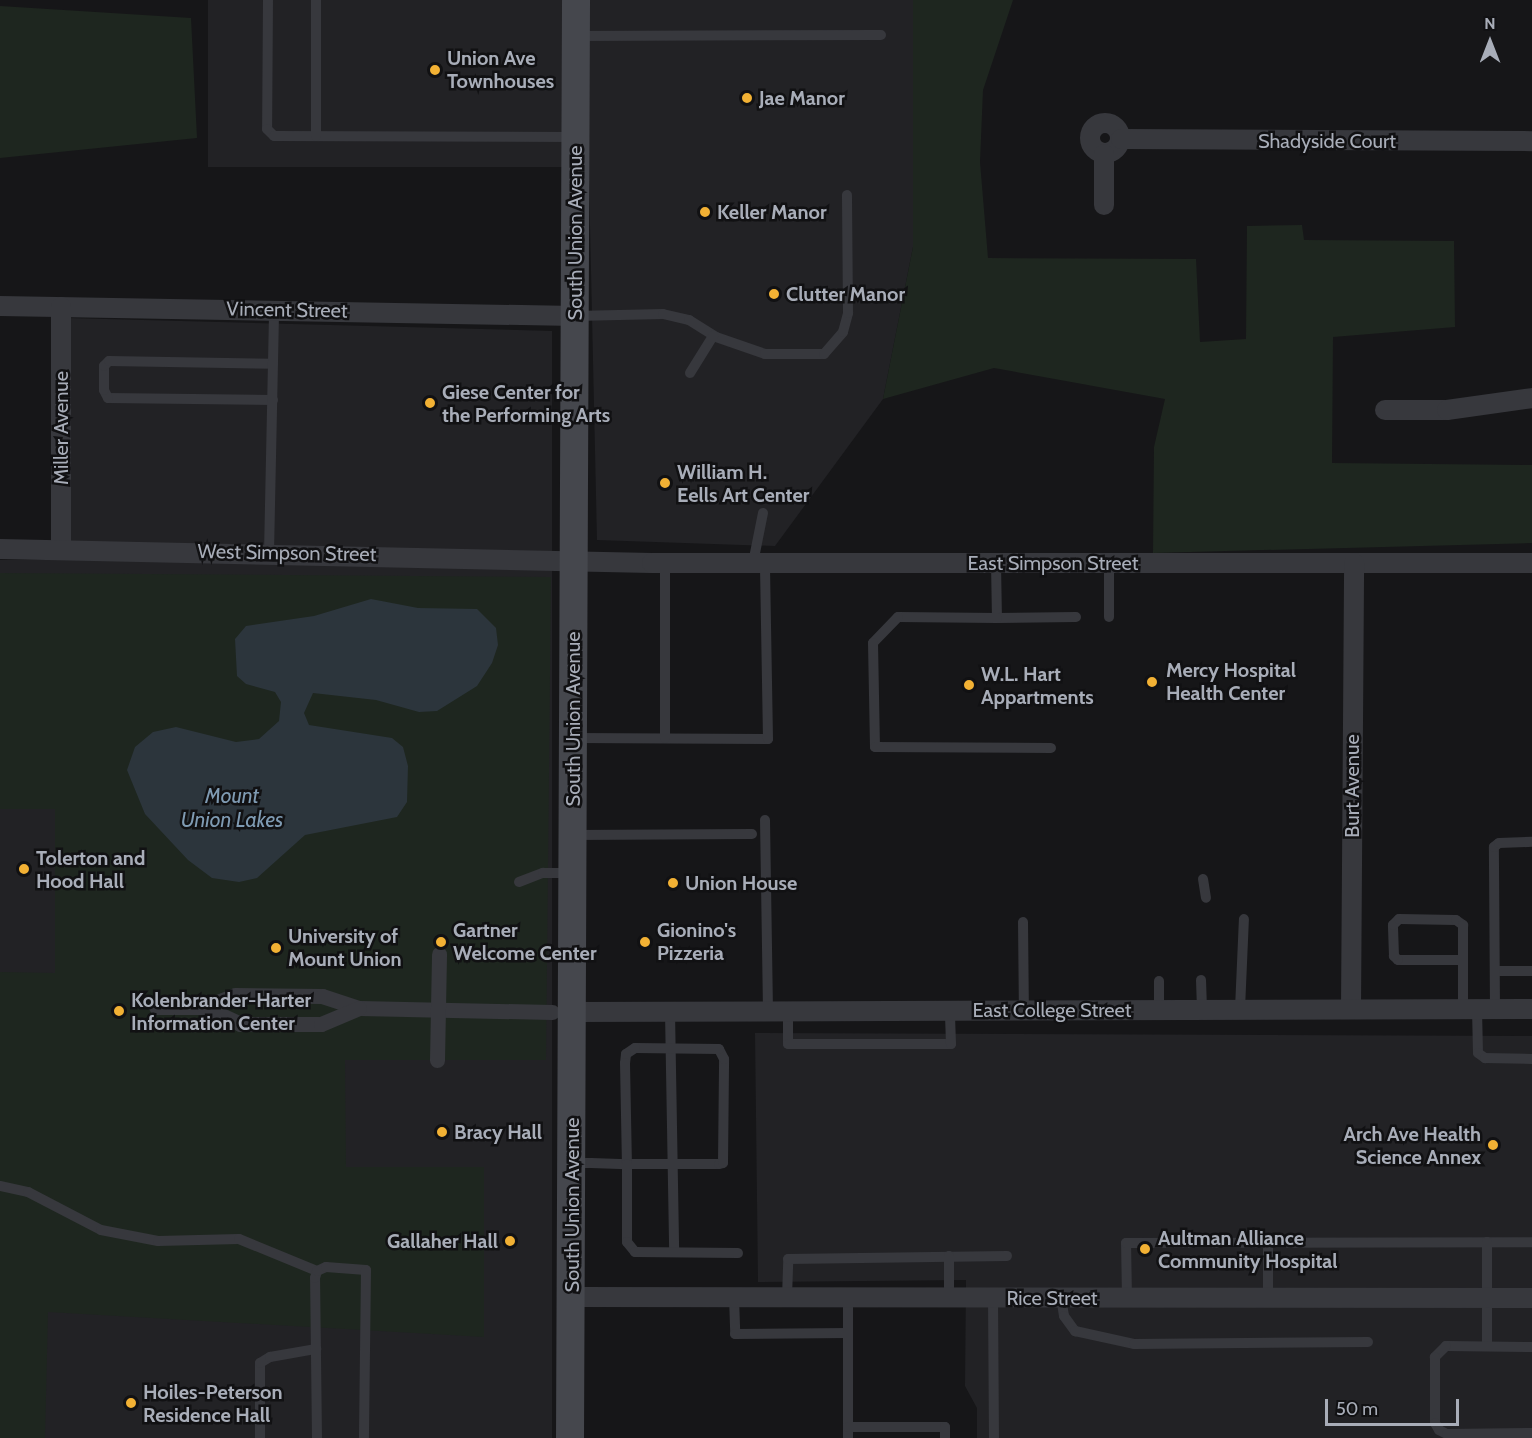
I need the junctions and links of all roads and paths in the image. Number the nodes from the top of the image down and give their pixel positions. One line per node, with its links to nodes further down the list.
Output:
1 (268, 0): 6 (lane)
2 (316, 0): 6 (lane)
3 (576, 0): 5 (main road, South Union Avenue)
4 (881, 34): 5 (lane)
5 (576, 36): 7 (main road, South Union Avenue)
6 (316, 136): 7 (lane)
7 (575, 137): 16 (main road, South Union Avenue)
8 (1121, 139): 9 (street, Shadyside Court); 10 (street); 10 (street)
9 (1532, 141)
10 (1104, 153): 12 (street)
11 (847, 195): 17 (lane)
12 (1104, 205)
13 (0, 306): 14 (street, Vincent Street)
14 (61, 307): 15 (street, Vincent Street); 25 (street, Miller Avenue)
15 (274, 309): 16 (street, Vincent Street); 18 (lane)
16 (575, 316): 17 (lane); 27 (main road, South Union Avenue)
17 (713, 336): 19 (lane)
18 (273, 364): 21 (lane); 21 (lane)
19 (690, 373)
20 (1532, 398): 22 (street)
21 (273, 400): 26 (lane)
22 (1385, 410)
23 (763, 513): 30 (lane)
24 (0, 549): 25 (street, West Simpson Street)
25 (61, 549): 26 (street, West Simpson Street)
26 (269, 553): 27 (street, West Simpson Street)
27 (574, 561): 29 (street, East Simpson Street); 37 (main road, South Union Avenue)
28 (1354, 562): 32 (street, East Simpson Street); 33 (street, East Simpson Street); 59 (street, Burt Avenue)
29 (665, 563): 30 (street, East Simpson Street); 38 (lane)
30 (759, 563): 31 (street, East Simpson Street); 38 (lane)
31 (996, 563): 32 (street, East Simpson Street); 36 (lane)
32 (1109, 563): 35 (lane)
33 (1532, 563)
34 (1076, 617): 36 (lane)
35 (1109, 617)
36 (997, 618): 39 (lane)
37 (573, 738): 38 (lane); 42 (main road, South Union Avenue)
38 (665, 738)
39 (1050, 748)
40 (765, 820): 66 (lane)
41 (752, 834): 42 (lane)
42 (573, 835): 44 (main road, South Union Avenue)
43 (1532, 842): 52 (lane)
44 (573, 873): 46 (lane); 70 (main road, South Union Avenue)
45 (1203, 879): 47 (lane)
46 (519, 882)
47 (1206, 898)
48 (1244, 919): 65 (lane)
49 (1023, 922): 69 (lane)
50 (439, 954): 62 (street)
51 (1462, 960): 51 (lane); 60 (lane)
52 (1495, 971): 53 (lane); 60 (lane)
53 (1532, 972)
54 (1201, 980): 64 (lane)
55 (1158, 981): 63 (lane)
56 (156, 1007): 57 (street)
57 (204, 1007): 58 (street); 58 (street)
58 (359, 1008): 62 (street)
59 (1350, 1009): 60 (street, East College Street); 65 (street, East College Street)
60 (1478, 1009): 61 (street, East College Street); 73 (lane)
61 (1532, 1009)
62 (438, 1010): 70 (street); 74 (street)
63 (1158, 1010): 64 (street, East College Street); 69 (street, East College Street)
64 (1202, 1010): 65 (street, East College Street)
65 (1240, 1010)
66 (768, 1011): 67 (street, East College Street); 71 (street, East College Street)
67 (788, 1011): 68 (street, East College Street); 68 (lane)
68 (950, 1011): 69 (street, East College Street)
69 (1024, 1011)
70 (562, 1012): 71 (street, East College Street); 75 (main road, South Union Avenue)
71 (670, 1012): 72 (lane)
72 (673, 1048): 76 (lane); 77 (lane); 77 (lane)
73 (1532, 1059)
74 (437, 1060)
75 (572, 1163): 76 (lane); 87 (main road, South Union Avenue)
76 (627, 1164): 77 (lane); 82 (lane)
77 (675, 1164): 82 (lane)
78 (0, 1186): 86 (lane)
79 (1487, 1242): 80 (lane); 81 (lane); 96 (lane)
80 (1532, 1242)
81 (1268, 1243): 94 (lane); 95 (lane)
82 (674, 1252): 83 (lane)
83 (738, 1253)
84 (949, 1256): 85 (lane); 89 (lane); 91 (lane)
85 (1007, 1256)
86 (317, 1271): 102 (lane); 107 (lane)
87 (571, 1296): 88 (street, Rice Street); 108 (main road, South Union Avenue)
88 (734, 1297): 89 (street, Rice Street); 98 (lane)
89 (787, 1297): 90 (street, Rice Street)
90 (848, 1297): 91 (street, Rice Street); 98 (lane)
91 (949, 1297): 92 (street, Rice Street)
92 (993, 1297): 93 (street, Rice Street); 110 (lane)
93 (1061, 1297): 94 (street, Rice Street); 99 (lane)
94 (1127, 1298): 95 (street, Rice Street)
95 (1268, 1298): 96 (street, Rice Street)
96 (1487, 1298): 97 (street, Rice Street); 100 (lane)
97 (1532, 1298)
98 (848, 1333): 103 (lane)
99 (1368, 1341)
100 (1487, 1345): 101 (lane); 104 (lane)
101 (1532, 1347)
102 (316, 1349): 105 (lane); 106 (lane)
103 (848, 1433): 109 (lane)
104 (1532, 1433)
105 (260, 1438)
106 (317, 1438)
107 (364, 1438)
108 (570, 1438)
109 (945, 1438)
110 (994, 1438)

